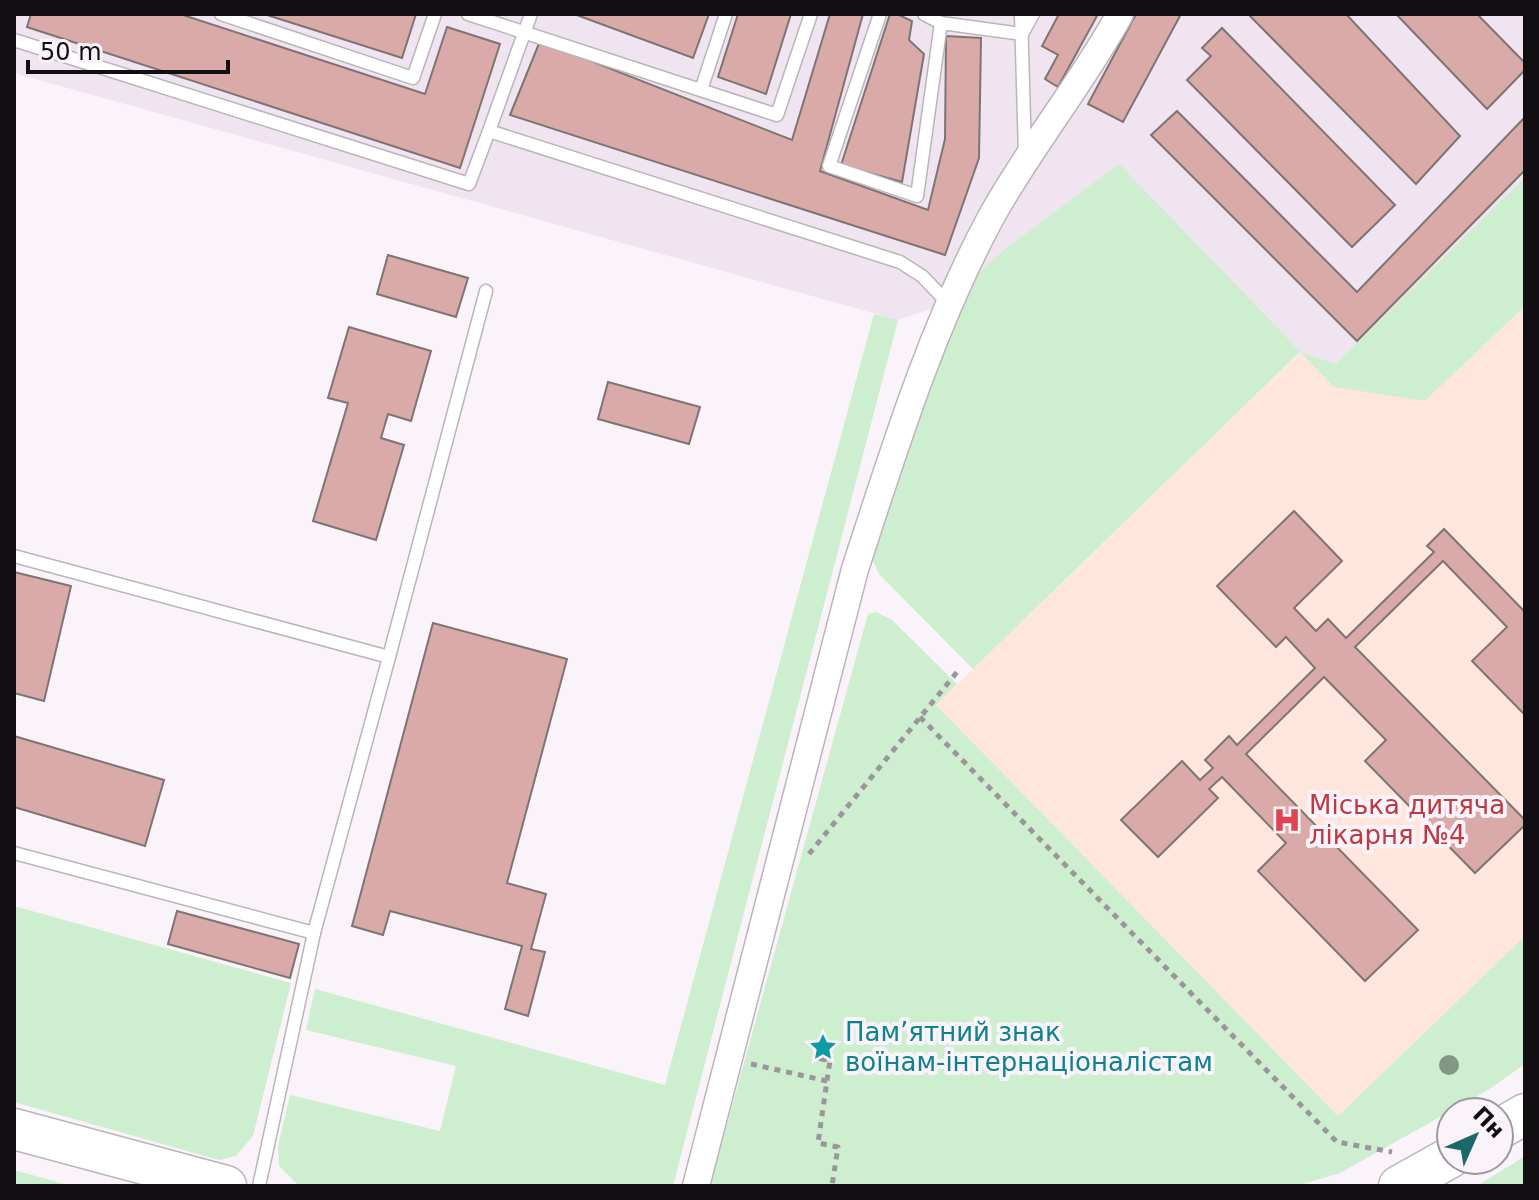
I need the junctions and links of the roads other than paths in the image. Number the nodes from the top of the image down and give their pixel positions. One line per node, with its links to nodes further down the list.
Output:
1 (221, 14): 2 (lane)
2 (435, 14)
3 (468, 14): 13 (lane)
4 (531, 14): 13 (lane)
5 (726, 14): 16 (lane)
6 (811, 14): 16 (lane)
7 (880, 14): 12 (lane)
8 (924, 14): 12 (lane)
9 (1021, 14): 14 (lane)
10 (1033, 14): 14 (lane)
11 (1120, 14): 18 (street)
12 (941, 23): 14 (lane)
13 (525, 32): 16 (lane); 17 (lane)
14 (1022, 34): 18 (lane)
15 (14, 40): 17 (lane)
16 (701, 90)
17 (489, 131): 20 (lane)
18 (1025, 159): 20 (street)
19 (486, 291): 22 (lane)
20 (948, 303): 30 (street)
21 (14, 556): 22 (lane)
22 (389, 657): 24 (lane)
23 (14, 853): 24 (lane)
24 (314, 933): 29 (lane)
25 (14, 1129): 28 (main road)
26 (1435, 1161): 27 (main road)
27 (1397, 1169)
28 (226, 1186)
29 (259, 1186)
30 (696, 1186)

